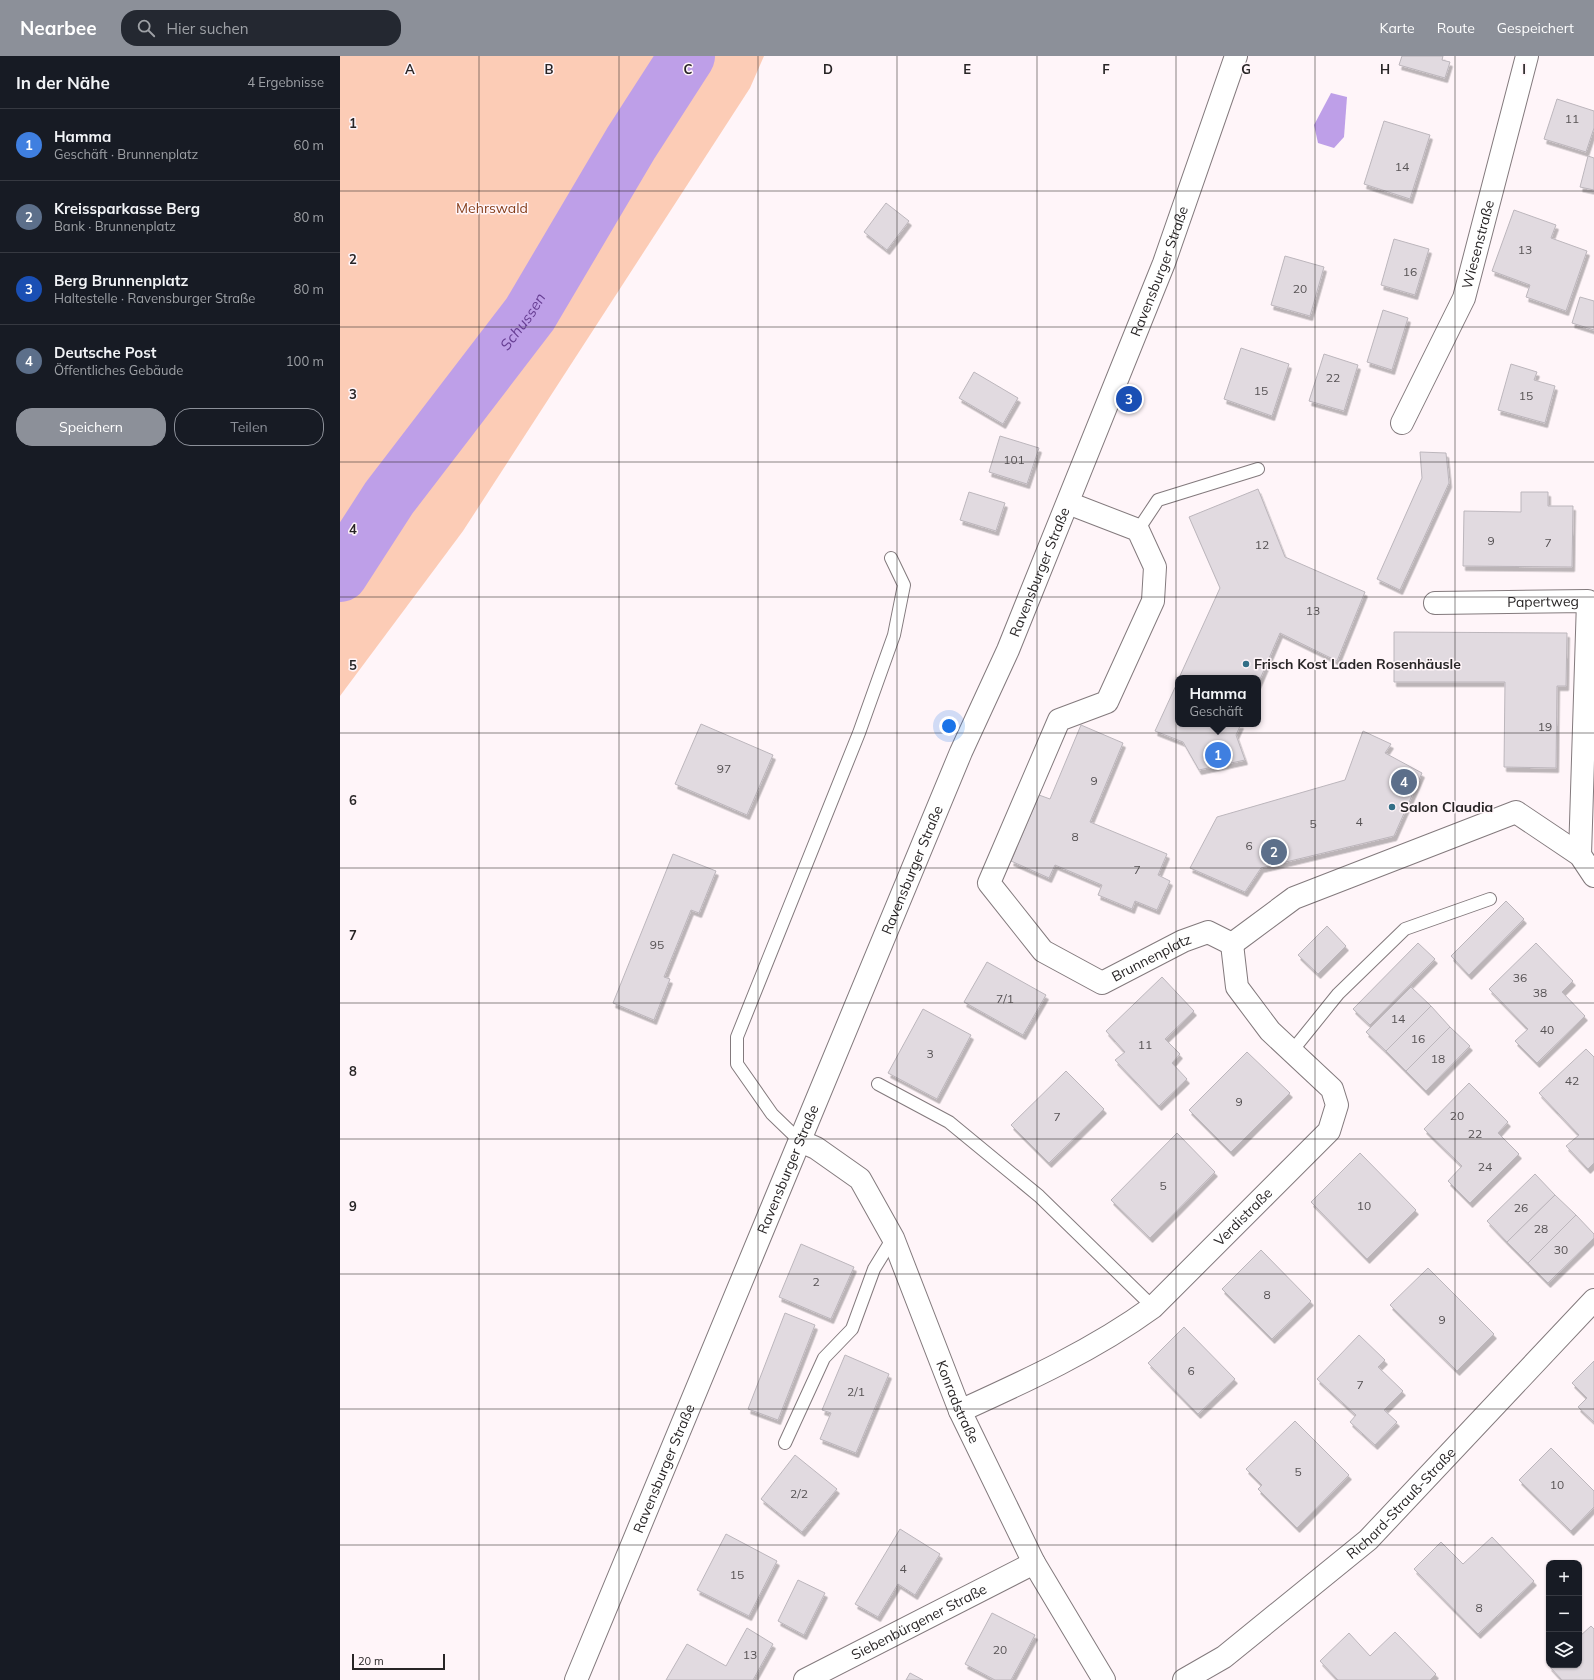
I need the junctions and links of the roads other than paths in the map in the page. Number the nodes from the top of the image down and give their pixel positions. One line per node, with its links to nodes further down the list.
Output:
1 (1236, 56): 5 (street, Ravensburger Straße)
2 (1527, 56): 3 (street, Wiesenstraße)
3 (1402, 423)
4 (1258, 469): 6 (lane)
5 (1068, 503): 6 (street); 15 (street, Ravensburger Straße)
6 (1138, 530): 12 (street, Brunnenplatz)
7 (892, 558): 15 (lane)
8 (1435, 603): 9 (street, Papertweg)
9 (1580, 855): 10 (street); 12 (street)
10 (1594, 876)
11 (1490, 900): 13 (lane)
12 (1232, 944): 13 (street, Verdistraße)
13 (1292, 1052): 18 (street, Verdistraße)
14 (878, 1084): 18 (lane)
15 (800, 1141): 16 (street, Konradstraße); 22 (street, Ravensburger Straße)
16 (893, 1238): 19 (street, Konradstraße); 20 (lane)
17 (1594, 1300): 25 (street, Richard-Strauß-Straße)
18 (1153, 1307): 19 (street, Verdistraße)
19 (960, 1411): 21 (street, Konradstraße)
20 (785, 1443)
21 (1034, 1563): 23 (street, Siebenbürgener Straße); 24 (street, Konradstraße)
22 (576, 1680)
23 (805, 1680)
24 (1104, 1680)
25 (1184, 1680)

